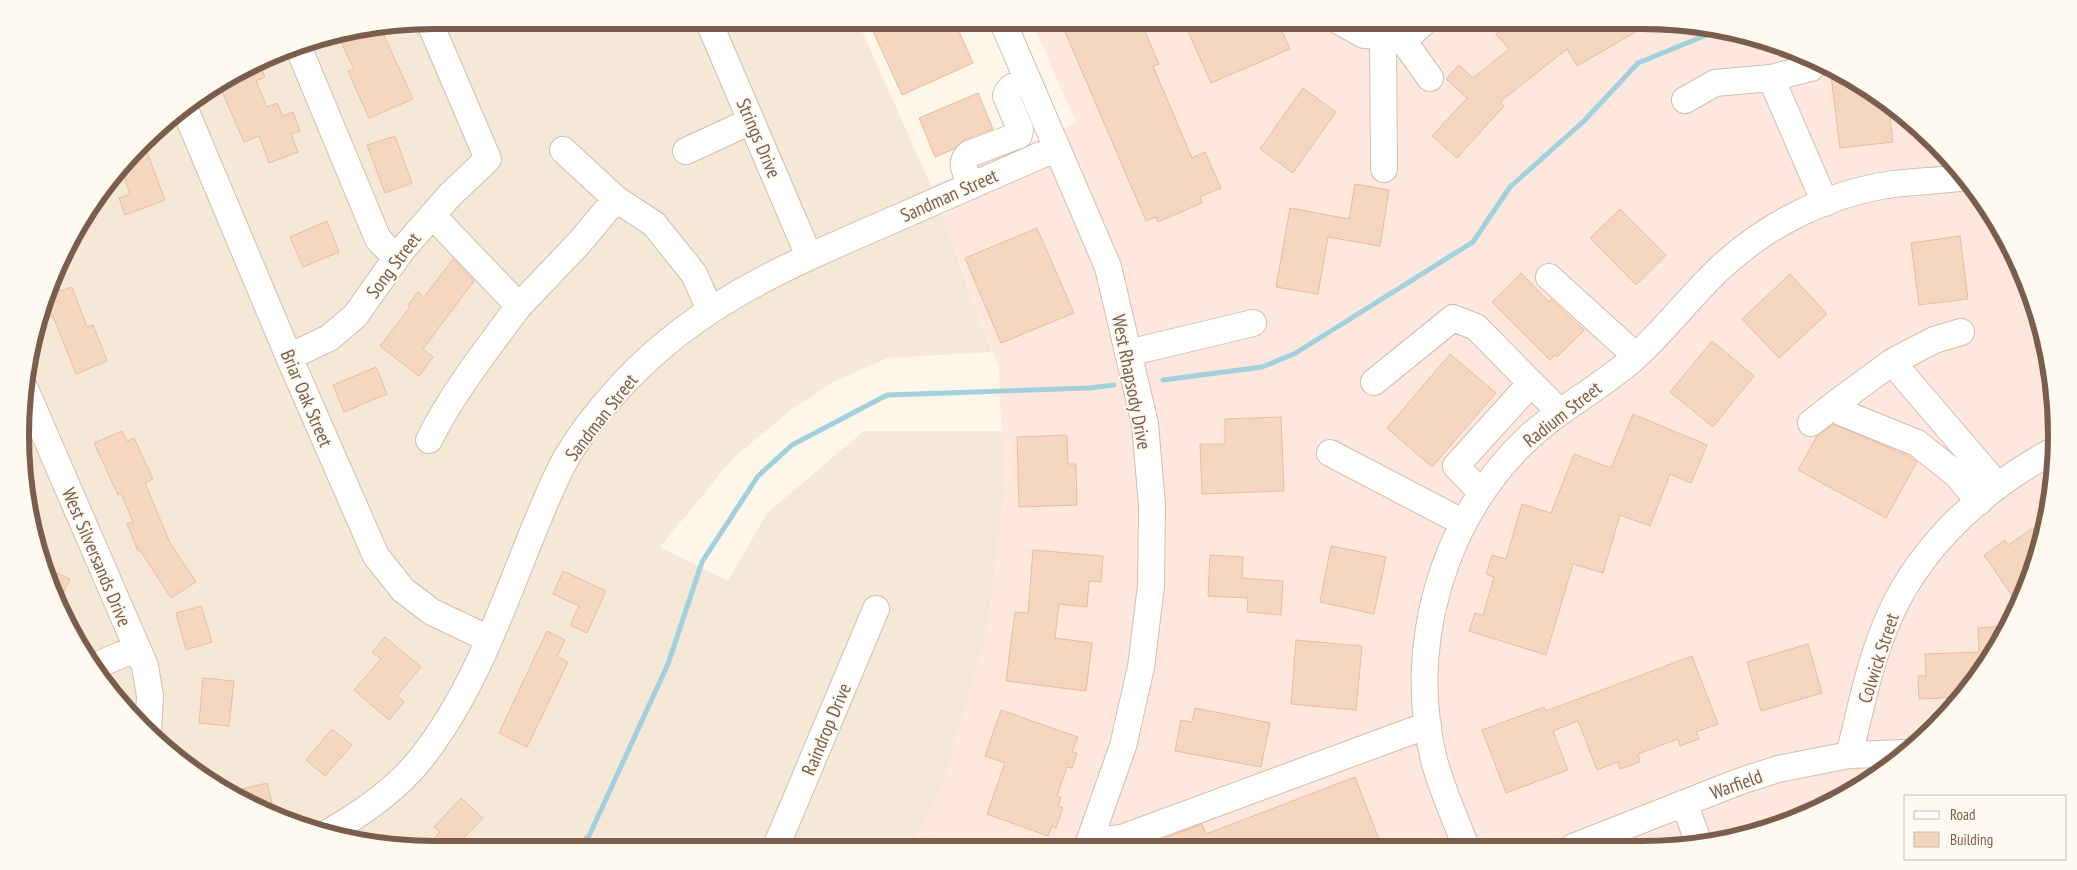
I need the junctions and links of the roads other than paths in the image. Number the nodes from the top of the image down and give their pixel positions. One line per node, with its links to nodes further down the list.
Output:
1 (432, 29): 23 (street, Song Street)
2 (712, 29): 14 (street, Strings Drive)
3 (1006, 29): 11 (street, West Rhapsody Drive)
4 (1365, 29): 6 (street)
5 (1416, 29): 6 (street)
6 (1383, 35): 9 (street); 18 (street)
7 (300, 52): 25 (street)
8 (1811, 68): 10 (street)
9 (1430, 78)
10 (1771, 78): 12 (street); 22 (street)
11 (1028, 81): 15 (street, West Rhapsody Drive); 20 (street)
12 (1685, 100)
13 (187, 114): 33 (street, Briar Oak Street)
14 (752, 121): 17 (street); 24 (street, Strings Drive)
15 (1056, 148): 20 (street, Sandman Street); 31 (street, West Rhapsody Drive)
16 (563, 150): 21 (street)
17 (686, 151)
18 (1384, 169)
19 (1956, 178): 22 (street, Radium Street)
20 (971, 185): 24 (street, Sandman Street)
21 (616, 199): 27 (street); 28 (street)
22 (1825, 203): 32 (street, Radium Street)
23 (432, 215): 25 (street, Song Street); 27 (street)
24 (809, 256): 28 (street, Sandman Street)
25 (396, 258): 33 (street, Song Street)
26 (1550, 277): 32 (street)
27 (519, 306): 41 (street)
28 (710, 310): 48 (street, Sandman Street)
29 (1253, 323): 31 (street)
30 (1962, 332): 34 (street)
31 (1128, 353): 59 (street, West Rhapsody Drive)
32 (1636, 356): 39 (street, Radium Street)
33 (289, 357): 48 (street, Briar Oak Street)
34 (1892, 362): 37 (street); 45 (street)
35 (1374, 382): 36 (street)
36 (1531, 383): 39 (street); 44 (street)
37 (1835, 404): 40 (street); 45 (street)
38 (30, 411): 49 (street, West Silversands Drive)
39 (1560, 412): 44 (street, Radium Street)
40 (1811, 423)
41 (429, 440)
42 (1330, 453): 46 (street)
43 (2047, 455): 45 (street, Colwick Street)
44 (1482, 493): 46 (street, Radium Street)
45 (1988, 494): 54 (street, Colwick Street)
46 (1464, 523): 52 (street, Radium Street)
47 (876, 609): 58 (street, Raindrop Drive)
48 (489, 639): 56 (street, Sandman Street)
49 (137, 648): 50 (street); 51 (street, West Silversands Drive)
50 (99, 664)
51 (148, 722)
52 (1428, 725): 60 (street); 61 (street, Radium Street)
53 (1894, 753): 54 (street, Warfield)
54 (1849, 755): 55 (street, Warfield)
55 (1684, 804): 57 (street); 62 (street, Warfield)
56 (335, 828)
57 (1697, 838)
58 (778, 841)
59 (1089, 841)
60 (1129, 841)
61 (1464, 841)
62 (1588, 841)

